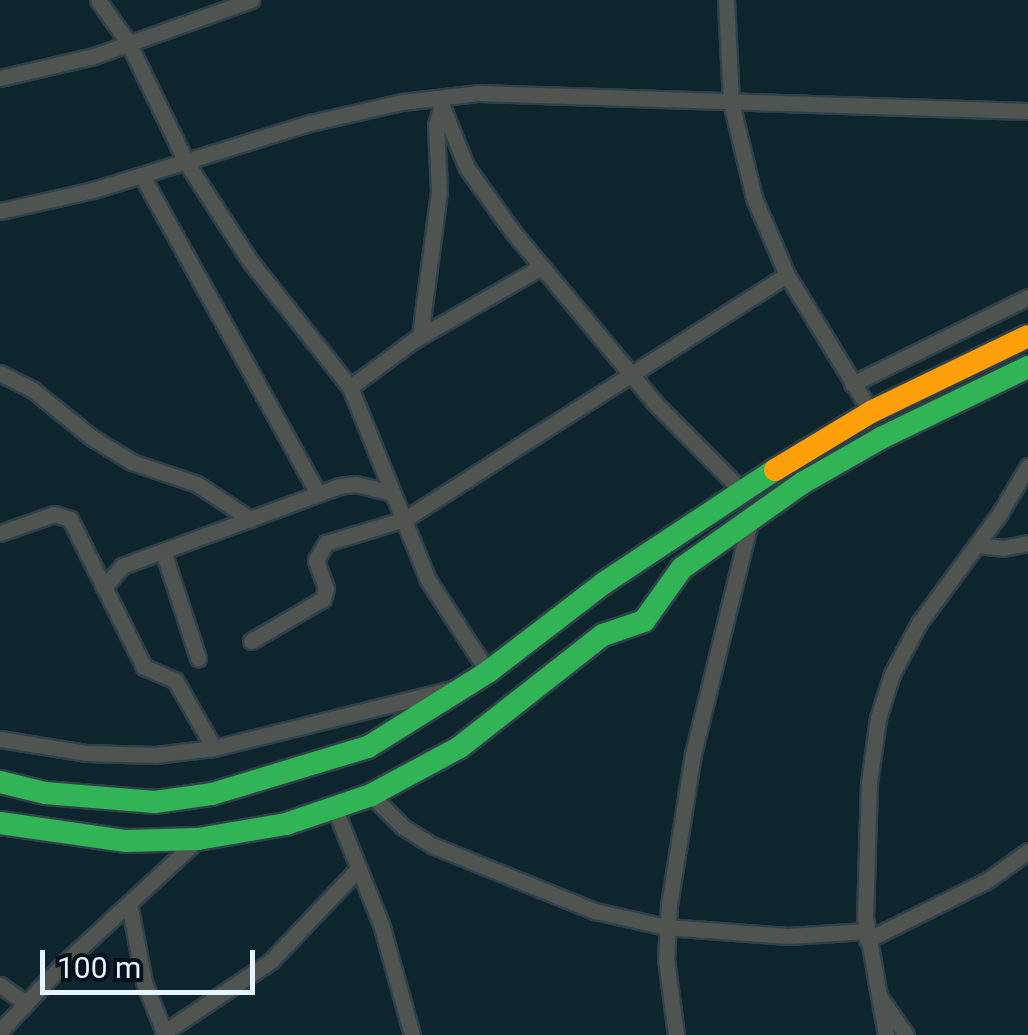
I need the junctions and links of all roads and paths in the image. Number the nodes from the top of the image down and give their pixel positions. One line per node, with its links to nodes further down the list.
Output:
1 (98, 0): 4 (street)
2 (251, 0): 4 (street)
3 (726, 0): 6 (street)
4 (128, 42): 5 (street); 9 (street)
5 (0, 78)
6 (731, 102): 7 (street); 8 (street); 13 (street)
7 (440, 103): 9 (street); 12 (street); 15 (street)
8 (1028, 112)
9 (186, 162): 10 (street); 21 (street)
10 (142, 176): 11 (street); 25 (street)
11 (0, 211)
12 (541, 267): 15 (street); 19 (street)
13 (787, 274): 19 (street); 20 (street)
14 (1028, 296): 20 (street)
15 (420, 336): 21 (street)
16 (1028, 336): 22 (street)
17 (1028, 367): 28 (street)
18 (0, 373): 27 (street)
19 (632, 374): 24 (street); 29 (street)
20 (852, 384): 22 (street)
21 (350, 388): 26 (street)
22 (871, 412): 24 (street)
23 (1028, 466): 32 (street)
24 (742, 490): 39 (street)
25 (318, 493): 26 (street); 27 (street)
26 (392, 493): 29 (street)
27 (250, 518): 33 (street)
28 (751, 518): 44 (street); 51 (street)
29 (405, 519): 37 (street); 39 (street)
30 (0, 533): 34 (street)
31 (1028, 543): 32 (street)
32 (976, 545): 52 (street)
33 (163, 551): 35 (street); 38 (street)
34 (91, 555): 35 (street); 36 (street)
35 (122, 566): 36 (street)
36 (104, 587): 42 (street)
37 (250, 642)
38 (198, 658)
39 (488, 672): 40 (street)
40 (462, 687): 42 (street); 43 (street)
41 (0, 739): 42 (street)
42 (214, 748)
43 (0, 782)
44 (371, 795): 45 (street); 51 (street)
45 (335, 810): 47 (street); 49 (street)
46 (0, 823): 47 (street)
47 (198, 839): 50 (street)
48 (1028, 851): 52 (street)
49 (358, 869): 57 (street); 58 (street)
50 (129, 903): 55 (street); 57 (street)
51 (666, 927): 52 (street); 59 (street)
52 (867, 936): 54 (street)
53 (0, 985): 55 (street)
54 (877, 993): 60 (street); 61 (street)
55 (26, 1003): 56 (street)
56 (0, 1031)
57 (164, 1034)
58 (412, 1035)
59 (676, 1035)
60 (886, 1035)
61 (906, 1035)

